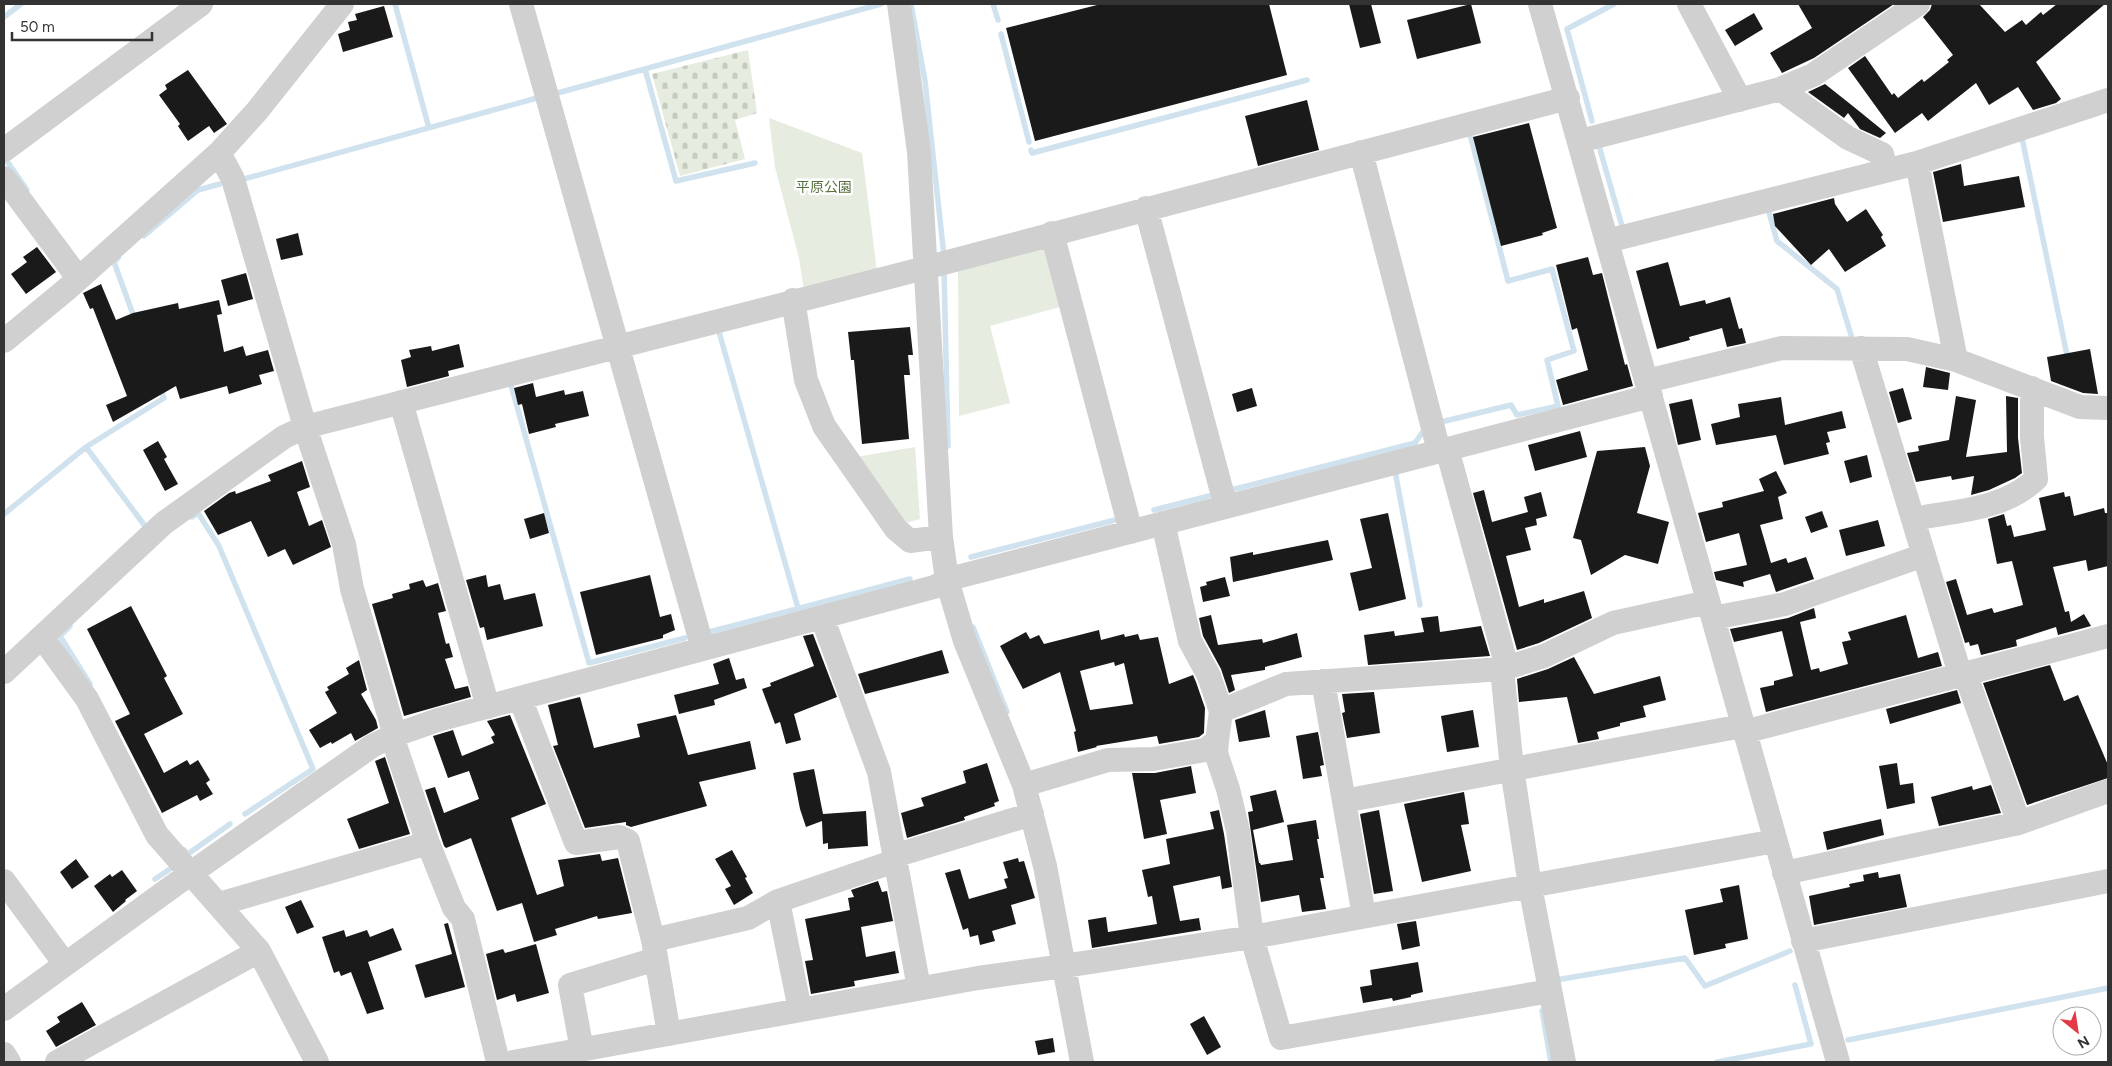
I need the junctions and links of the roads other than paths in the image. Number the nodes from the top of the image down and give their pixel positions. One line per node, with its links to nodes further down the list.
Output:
1 (201, 4): 13 (street)
2 (342, 4): 15 (street)
3 (521, 4): 26 (street)
4 (900, 4): 22 (street)
5 (1540, 4): 9 (street)
6 (1689, 4): 10 (street)
7 (1918, 4): 8 (street)
8 (1780, 89): 10 (street); 17 (street)
9 (1568, 98): 12 (street); 14 (street)
10 (1740, 100): 12 (street)
11 (2108, 100): 16 (street)
12 (1580, 141): 21 (street)
13 (4, 150)
14 (1360, 152): 19 (street); 34 (street)
15 (219, 153): 23 (street); 33 (street)
16 (1917, 164): 17 (street); 28 (street)
17 (1886, 170): 21 (street)
18 (5, 182): 23 (street)
19 (1146, 208): 20 (street); 35 (street)
20 (1052, 233): 22 (street); 38 (street)
21 (1608, 241): 30 (street)
22 (939, 263): 24 (street); 39 (street)
23 (80, 277): 25 (street)
24 (793, 300): 26 (street); 39 (street)
25 (4, 341)
26 (618, 345): 31 (street); 46 (street)
27 (1861, 348): 28 (street); 30 (street); 36 (street)
28 (1956, 360): 29 (street)
29 (2032, 388): 32 (street); 36 (street)
30 (1649, 389): 34 (street); 42 (street)
31 (401, 402): 33 (street); 52 (street)
32 (2108, 408)
33 (305, 427): 45 (street); 55 (street)
34 (1443, 450): 35 (street); 47 (street)
35 (1226, 507): 37 (street)
36 (1913, 519): 40 (street)
37 (1163, 523): 38 (street); 53 (street)
38 (1131, 532): 41 (street)
39 (941, 537): 41 (street)
40 (1924, 555): 42 (street); 49 (street)
41 (958, 577): 43 (street); 58 (street)
42 (1711, 610): 47 (street); 54 (street)
43 (822, 617): 46 (street); 65 (street)
44 (2108, 636): 49 (street)
45 (42, 637): 48 (street); 67 (street)
46 (703, 649): 51 (street)
47 (1504, 668): 50 (street); 57 (street)
48 (4, 672)
49 (1963, 673): 54 (street); 62 (street)
50 (1323, 681): 53 (street); 60 (street)
51 (520, 698): 52 (street); 76 (street)
52 (488, 707): 55 (street)
53 (1220, 711): 56 (street)
54 (1743, 729): 57 (street); 63 (street)
55 (394, 735): 64 (street); 67 (street)
56 (1217, 740): 58 (street); 74 (street)
57 (1512, 769): 60 (street); 70 (street)
58 (1034, 782): 61 (street)
59 (2108, 791): 62 (street)
60 (1344, 801): 73 (street)
61 (1032, 814): 65 (street); 79 (street)
62 (2019, 823): 66 (street)
63 (1775, 840): 66 (street); 70 (street)
64 (428, 843): 72 (street); 90 (street)
65 (895, 858): 71 (street); 80 (street)
66 (1784, 873): 75 (street)
67 (191, 874): 72 (street); 78 (street)
68 (4, 881): 78 (street)
69 (2108, 881): 75 (street)
70 (1530, 886): 73 (street); 81 (street)
71 (778, 901): 76 (street); 83 (street)
72 (219, 904): 77 (street)
73 (1364, 916): 74 (street)
74 (1252, 937): 79 (street); 81 (street)
75 (1803, 941): 94 (street)
76 (655, 950): 84 (street); 85 (street)
77 (259, 951): 88 (street); 89 (street)
78 (65, 964): 82 (street)
79 (1073, 965): 80 (street); 92 (street)
80 (919, 988): 83 (street)
81 (1550, 992): 93 (street)
82 (4, 1009)
83 (800, 1010): 84 (street)
84 (669, 1034): 85 (street)
85 (587, 1053): 91 (street)
86 (4, 1054): 87 (street)
87 (9, 1062)
88 (57, 1062)
89 (317, 1062)
90 (498, 1062)
91 (513, 1062)
92 (1082, 1062)
93 (1564, 1062)
94 (1838, 1062)

